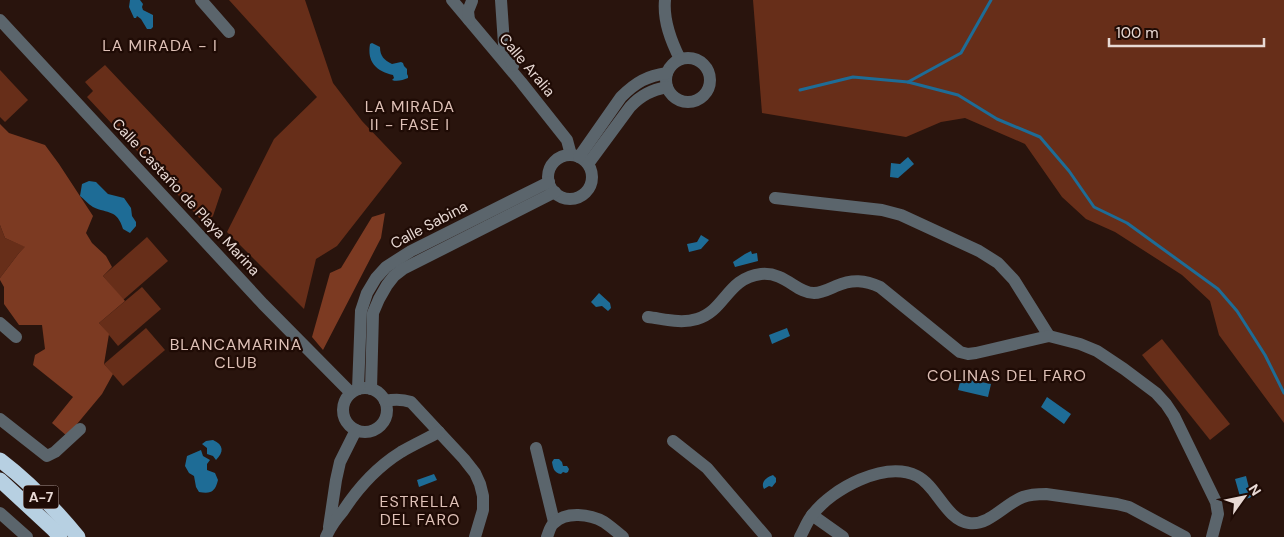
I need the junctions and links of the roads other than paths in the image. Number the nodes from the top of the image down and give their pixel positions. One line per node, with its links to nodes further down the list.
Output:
1 (201, 0): 9 (street)
2 (452, 0): 7 (street, Calle Aralia)
3 (470, 0): 7 (street)
4 (665, 0): 11 (street)
5 (499, 3): 8 (street)
6 (0, 20): 22 (street, Calle Castaño de Playa Marina)
7 (469, 20): 10 (street, Calle Aralia)
8 (502, 29): 10 (street); 13 (street)
9 (229, 32)
10 (480, 34): 13 (street, Calle Aralia)
11 (680, 59): 12 (street); 14 (street)
12 (667, 73): 14 (street); 15 (street)
13 (521, 82): 15 (street, Calle Aralia)
14 (667, 87): 15 (street)
15 (579, 159): 16 (street); 16 (street)
16 (552, 187): 22 (street, Calle Sabina)
17 (775, 198): 20 (street)
18 (648, 317): 20 (street)
19 (0, 323): 21 (street)
20 (1049, 336): 46 (street)
21 (16, 337)
22 (360, 390): 23 (street); 26 (street)
23 (385, 401): 26 (street); 27 (street)
24 (0, 418): 25 (street)
25 (80, 429)
26 (356, 430): 35 (street)
27 (439, 432): 35 (street); 39 (street)
28 (672, 441): 42 (street)
29 (536, 448): 34 (street)
30 (0, 460): 38 (highway, A-7)
31 (0, 480): 37 (highway, A-7)
32 (0, 513): 36 (street)
33 (812, 514): 43 (street); 44 (street); 45 (street)
34 (554, 522): 40 (street); 41 (street)
35 (327, 533)
36 (27, 537)
37 (60, 537)
38 (78, 537)
39 (475, 537)
40 (547, 537)
41 (623, 537)
42 (766, 537)
43 (800, 537)
44 (844, 537)
45 (1185, 537)
46 (1212, 537)

